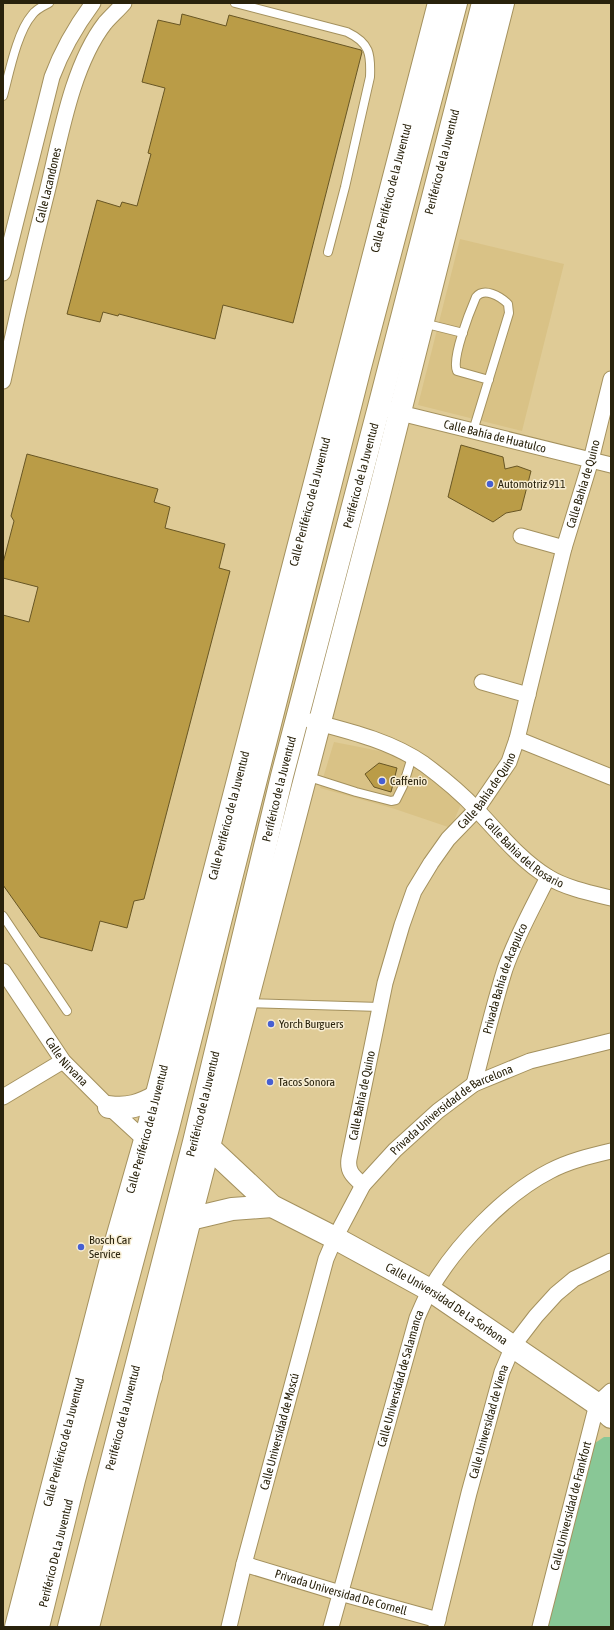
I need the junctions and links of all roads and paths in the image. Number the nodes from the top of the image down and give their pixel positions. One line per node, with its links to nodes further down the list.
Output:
1 (49, 3): 9 (lane)
2 (93, 3): 10 (street, Calle Lacandones)
3 (124, 3): 12 (street, Calle Lacandones)
4 (235, 3): 11 (lane)
5 (439, 3): 44 (main road, Calle Periférico de la Juventud)
6 (456, 3): 52 (main road)
7 (483, 3): 20 (main road, Periférico de la Juventud)
8 (503, 3): 14 (main road)
9 (3, 96)
10 (9, 251): 12 (street); 13 (street, Calle Lacandones)
11 (328, 252)
12 (32, 255): 15 (street, Calle Lacandones)
13 (3, 273)
14 (422, 323): 16 (lane); 20 (main road)
15 (9, 324): 19 (street, Calle Lacandones)
16 (463, 333): 18 (lane); 18 (lane)
17 (611, 379): 22 (street, Calle Bahía de Quino)
18 (489, 380): 21 (lane)
19 (3, 381)
20 (389, 410): 21 (street, Calle Bahía de Huatulco); 28 (main road, Periférico de la Juventud)
21 (473, 431): 22 (street, Calle Bahía de Huatulco)
22 (591, 460): 23 (street, Calle Bahía de Huatulco); 25 (street, Calle Bahía de Quino)
23 (611, 465)
24 (521, 536): 25 (street)
25 (564, 548): 27 (street, Calle Bahía de Quino)
26 (482, 682): 27 (street)
27 (528, 696): 29 (street, Calle Bahía de Quino)
28 (308, 721): 30 (street, Calle Bahia del Rosario); 31 (main road); 48 (main road, Periférico de la Juventud)
29 (517, 739): 32 (street); 33 (street, Calle Bahía de Quino)
30 (412, 757): 31 (lane); 33 (street, Calle Bahia del Rosario)
31 (306, 775): 38 (main road)
32 (611, 777)
33 (477, 809): 34 (street, Calle Bahia del Rosario); 39 (street, Calle Bahía de Quino)
34 (548, 877): 35 (street, Calle Bahia del Rosario); 43 (street, Privada Bahía de Acapulco)
35 (611, 898)
36 (3, 916): 40 (lane)
37 (3, 971): 42 (street, Calle Nirvana)
38 (247, 1003): 39 (lane); 48 (main road)
39 (380, 1007): 50 (street, Calle Bahía de Quino)
40 (67, 1012)
41 (611, 1041): 43 (street, Privada Universidad de Barcelona)
42 (63, 1061): 45 (street); 46 (street, Calle Nirvana)
43 (474, 1084): 50 (street, Privada Universidad de Barcelona)
44 (157, 1096): 46 (main road); 47 (main road, Calle Periférico de la Juventud)
45 (3, 1097)
46 (109, 1107): 47 (street, Calle Nirvana)
47 (146, 1140): 58 (main road, Calle Periférico de la Juventud)
48 (202, 1145): 51 (main road, Calle Universidad De La Sorbona); 53 (main road, Periférico de la Juventud)
49 (611, 1151): 56 (street, Calle Universidad de Salamanca)
50 (363, 1185): 54 (street, Privada Universidad de Barcelona)
51 (272, 1206): 53 (main road); 54 (main road, Calle Universidad De La Sorbona)
52 (144, 1216): 58 (main road); 66 (main road, Periférico De La Juventud)
53 (183, 1216): 57 (main road, Periférico de la Juventud); 60 (main road)
54 (335, 1238): 56 (main road, Calle Universidad De La Sorbona); 62 (street, Calle Universidad de Moscú)
55 (611, 1261): 59 (street, Calle Universidad de Viena)
56 (430, 1290): 59 (main road, Calle Universidad De La Sorbona); 63 (street, Calle Universidad de Salamanca)
57 (154, 1299): 60 (main road); 67 (main road, Periférico de la Juventud)
58 (91, 1340): 65 (main road, Calle Periférico de la Juventud)
59 (513, 1346): 61 (main road, Calle Universidad De La Sorbona); 64 (street, Calle Universidad de Viena)
60 (151, 1377): 68 (main road)
61 (606, 1404): 71 (street, Calle Universidad de Frankfort)
62 (244, 1564): 63 (street, Privada Universidad De Cornell); 69 (street, Calle Universidad de Moscú)
63 (340, 1593): 64 (street, Privada Universidad De Cornell); 70 (street, Calle Universidad de Salamanca)
64 (437, 1624)
65 (16, 1627)
66 (38, 1627)
67 (69, 1627)
68 (88, 1627)
69 (229, 1627)
70 (331, 1627)
71 (540, 1627)

